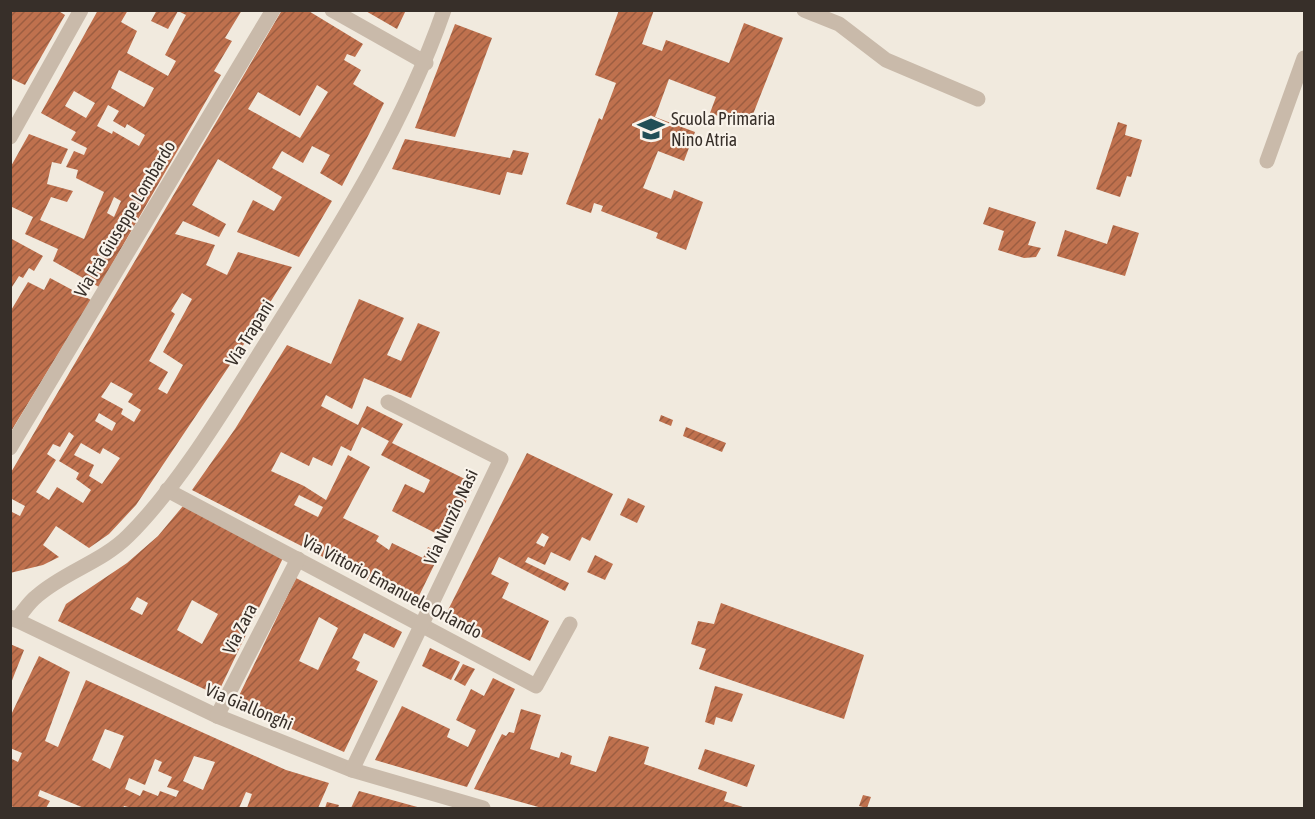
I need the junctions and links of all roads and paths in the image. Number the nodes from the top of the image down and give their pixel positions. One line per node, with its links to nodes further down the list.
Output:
1 (81, 10): 9 (street)
2 (273, 10): 12 (street, Via Frà Giuseppe Lombardo)
3 (332, 10): 7 (street)
4 (444, 10): 7 (street, Via Trapani)
5 (804, 10): 8 (street)
6 (1305, 58): 10 (street)
7 (426, 63): 13 (street, Via Trapani)
8 (978, 99)
9 (10, 137)
10 (1267, 161)
11 (388, 402): 17 (street, Via Nunzio Nasi)
12 (10, 448)
13 (167, 489): 14 (street, Via Vittorio Emanuele Orlando); 15 (street, Via Trapani)
14 (298, 559): 17 (street, Via Vittorio Emanuele Orlando); 18 (street, Via Zara)
15 (13, 619): 18 (street, Via Giallonghi)
16 (570, 624): 17 (street, Via Vittorio Emanuele Orlando)
17 (422, 625): 19 (street, Via Nunzio Nasi)
18 (217, 716): 19 (street, Via Giallonghi)
19 (352, 770): 20 (street, Via Giallonghi)
20 (483, 808)

